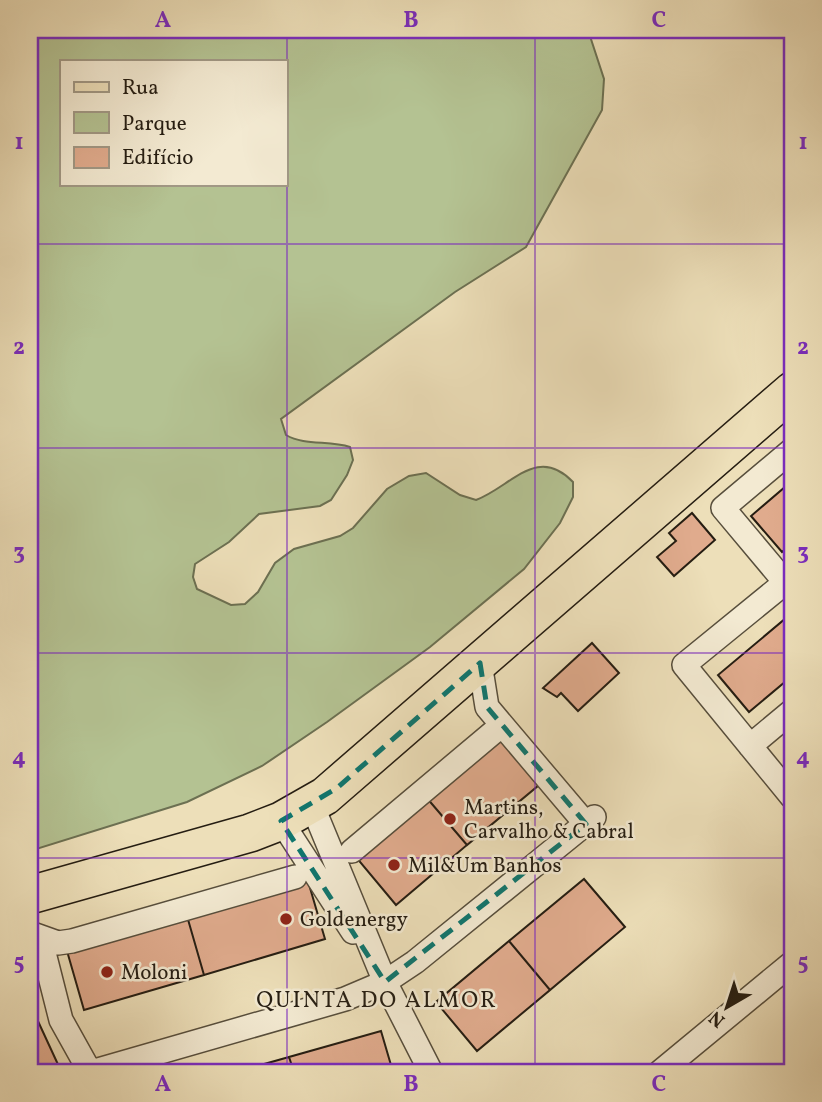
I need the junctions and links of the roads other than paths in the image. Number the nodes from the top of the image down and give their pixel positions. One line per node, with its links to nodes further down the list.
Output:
1 (792, 391): 4 (main road)
2 (792, 450): 3 (street)
3 (789, 579): 7 (street)
4 (480, 663): 6 (street); 9 (main road)
5 (792, 711): 7 (street)
6 (502, 725): 10 (street); 15 (street)
7 (750, 746): 8 (street)
8 (792, 797)
9 (296, 813): 12 (main road); 15 (street); 15 (street)
10 (352, 850)
11 (295, 877): 13 (street)
12 (30, 895)
13 (35, 935): 16 (street)
14 (792, 963): 18 (street)
15 (385, 982): 16 (street); 17 (street)
16 (91, 1072)
17 (431, 1072)
18 (660, 1072)

